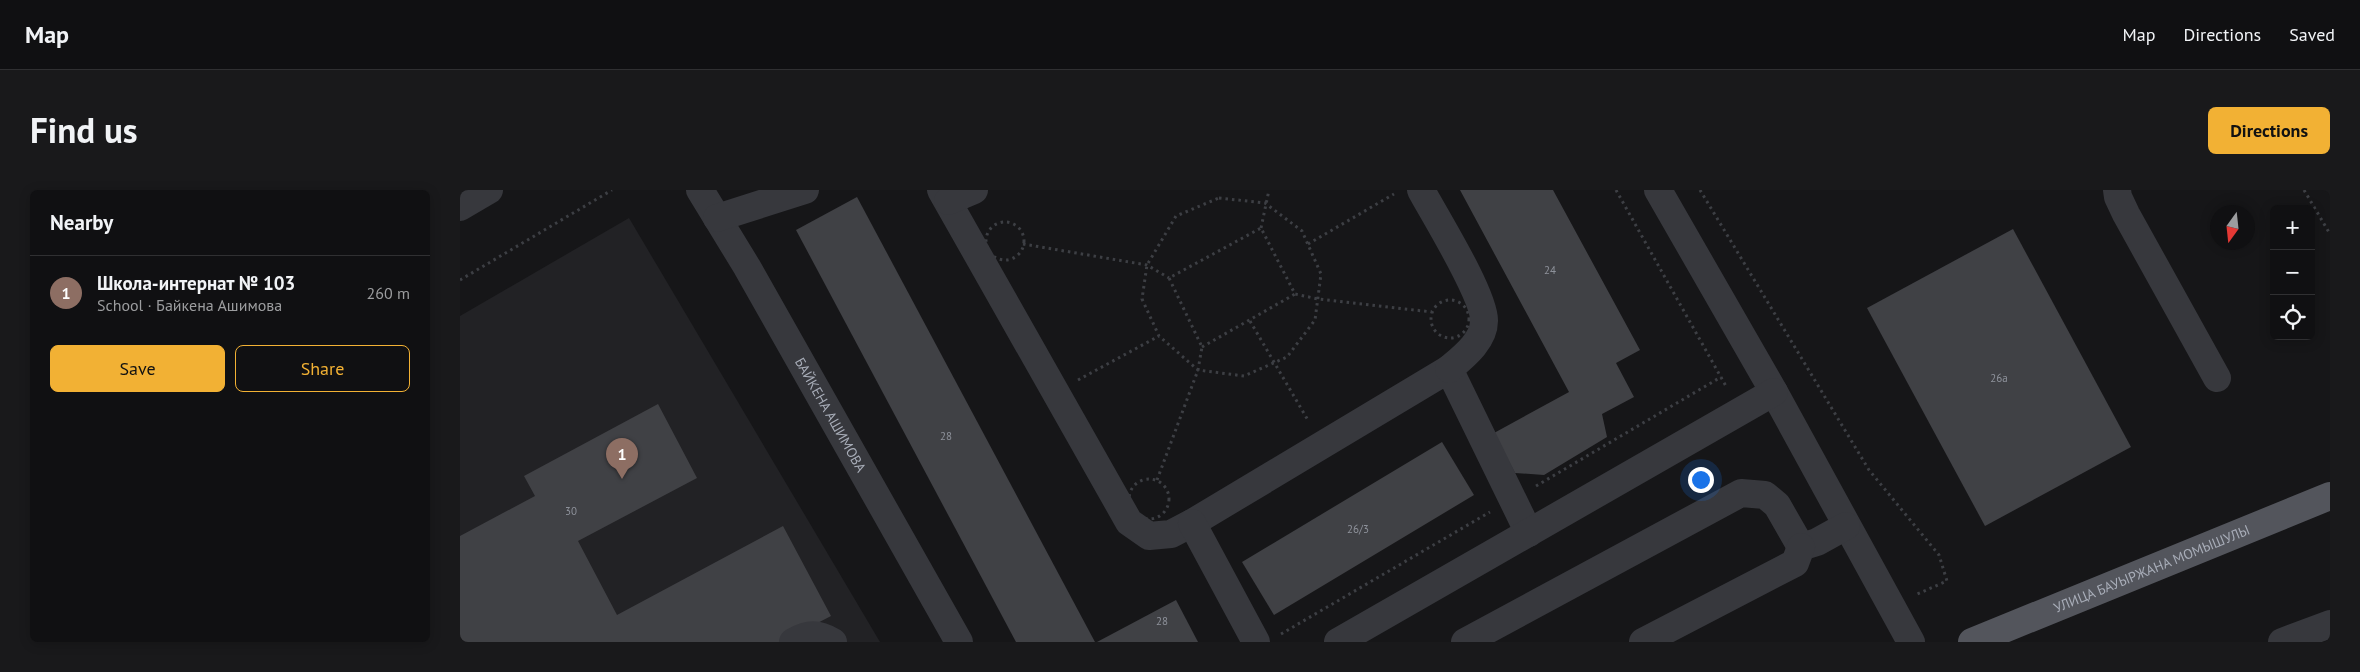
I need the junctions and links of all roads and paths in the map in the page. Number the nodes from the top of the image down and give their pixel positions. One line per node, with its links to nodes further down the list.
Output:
1 (489, 190): 16 (street)
2 (612, 190): 24 (path)
3 (700, 190): 17 (street, БАЙКЕНА АШИМОВА)
4 (805, 190): 17 (street)
5 (974, 190): 14 (street)
6 (1269, 190): 15 (path)
7 (1401, 190): 21 (path)
8 (1421, 190): 32 (street)
9 (1616, 190): 37 (path)
10 (1658, 190): 36 (street)
11 (1700, 190): 45 (path)
12 (2118, 190): 34 (street)
13 (2304, 190): 19 (path)
14 (944, 196): 35 (street)
15 (1265, 203): 18 (path); 21 (path); 22 (path)
16 (460, 207)
17 (717, 218): 49 (street, БАЙКЕНА АШИМОВА)
18 (1261, 228): 23 (path); 25 (path)
19 (2330, 234)
20 (1024, 244): 20 (path); 22 (path)
21 (1308, 244): 26 (path)
22 (1147, 264): 23 (path); 29 (path)
23 (1169, 278): 30 (path)
24 (460, 280)
25 (1295, 294): 26 (path); 28 (path)
26 (1318, 300): 27 (path); 31 (path)
27 (1432, 312): 27 (path)
28 (1250, 321): 30 (path); 31 (path)
29 (1159, 336): 33 (path); 35 (path)
30 (1202, 346): 33 (path)
31 (1274, 363): 33 (path); 38 (path)
32 (1449, 369): 38 (street); 43 (street)
33 (1198, 370): 39 (path)
34 (2217, 378)
35 (1056, 392): 41 (street)
36 (1774, 392): 37 (street); 42 (street)
37 (1740, 412): 43 (street)
38 (1322, 444): 41 (street)
39 (1157, 480)
40 (2330, 496): 55 (main road, УЛИЦА БАУЫРЖАНА МОМЫШУЛЫ)
41 (1192, 523): 50 (street)
42 (1846, 526): 44 (street); 45 (street)
43 (1529, 533): 51 (street)
44 (1801, 547): 52 (street); 53 (street)
45 (1891, 606): 54 (street)
46 (2330, 624): 56 (street)
47 (792, 642): 48 (street)
48 (833, 642)
49 (958, 642)
50 (1256, 642)
51 (1338, 642)
52 (1466, 642)
53 (1643, 642)
54 (1911, 642)
55 (1972, 642)
56 (2282, 642)

